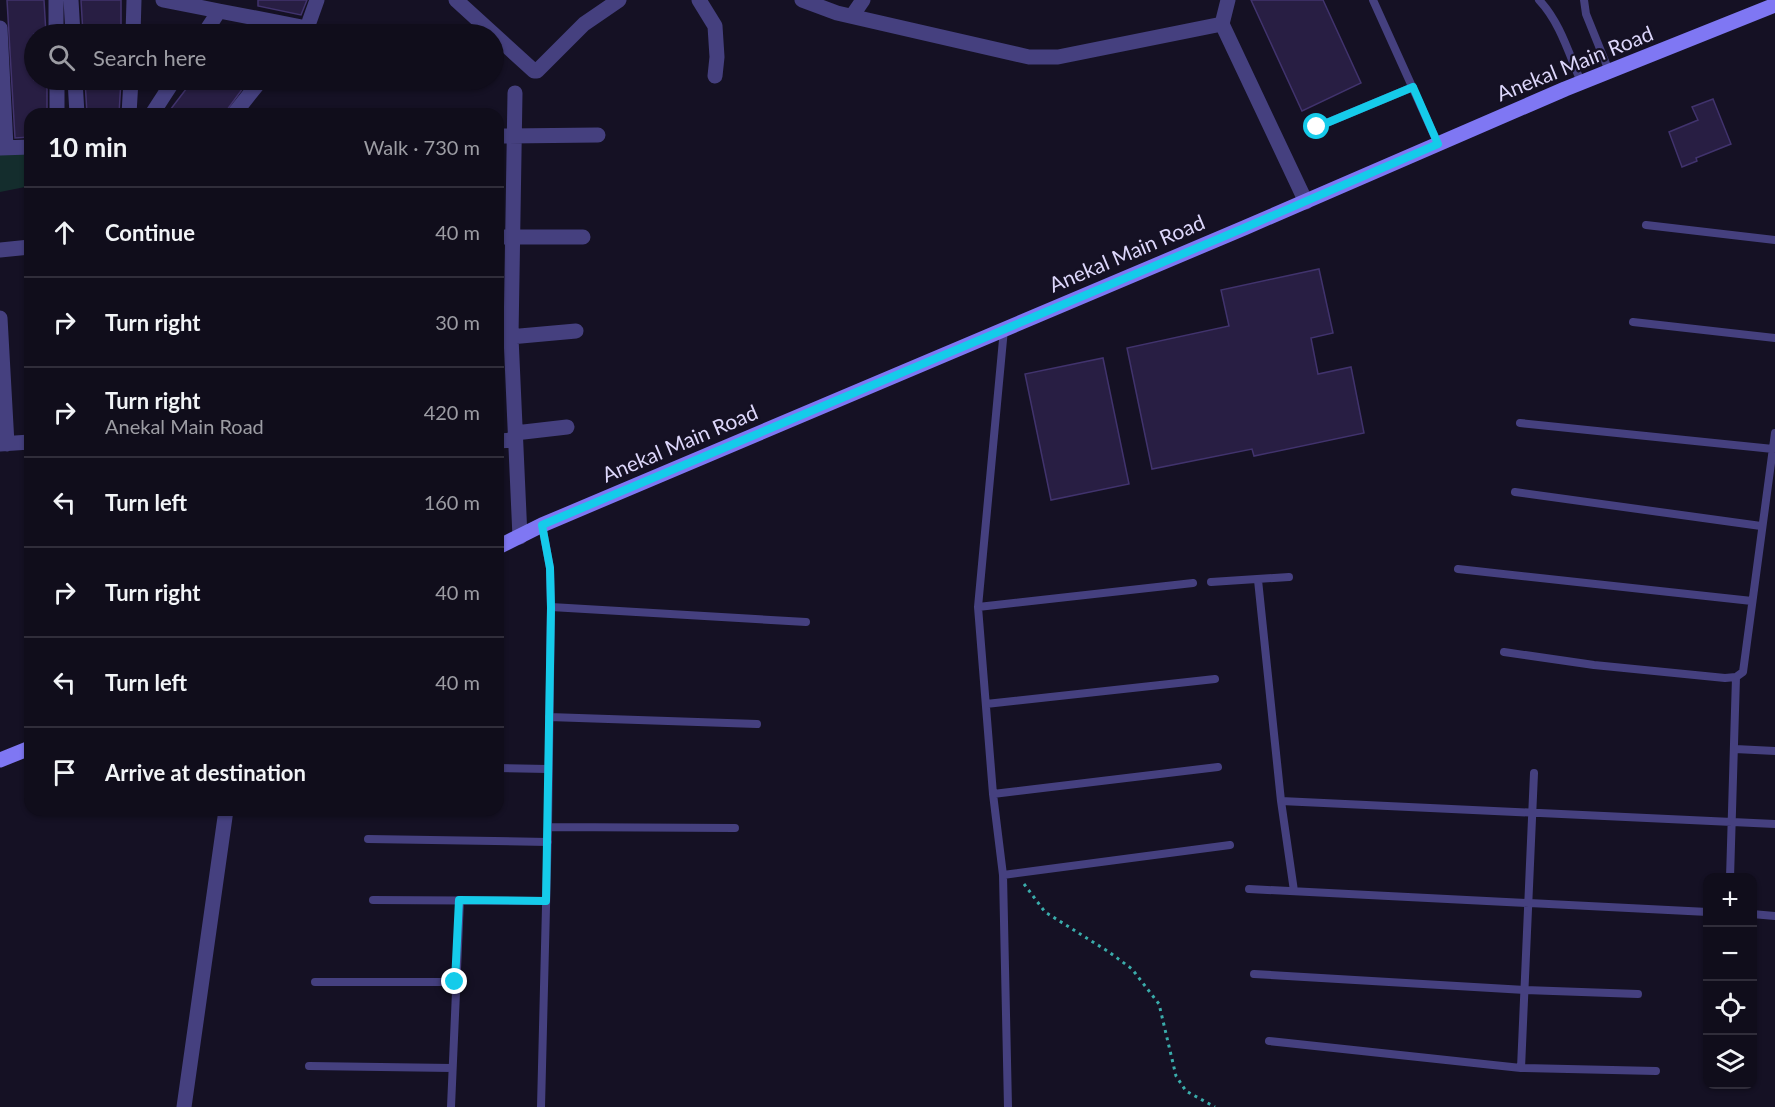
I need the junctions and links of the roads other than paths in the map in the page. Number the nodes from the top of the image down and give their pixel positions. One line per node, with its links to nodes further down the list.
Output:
1 (56, 0): 18 (street)
2 (71, 0): 19 (street)
3 (134, 0): 20 (street)
4 (163, 0): 16 (street)
5 (317, 0): 23 (street)
6 (456, 0): 24 (street)
7 (619, 0): 27 (street)
8 (699, 0): 29 (street)
9 (802, 0): 17 (street)
10 (863, 0): 17 (street)
11 (1228, 0): 25 (street)
12 (1373, 0): 31 (lane)
13 (1539, 0): 30 (lane)
14 (1584, 0): 28 (lane)
15 (1775, 5): 28 (main road, Anekal Main Road)
16 (219, 10): 21 (street); 22 (street)
17 (852, 16): 25 (street)
18 (56, 24)
19 (72, 24)
20 (133, 24)
21 (210, 24)
22 (276, 24)
23 (307, 24)
24 (482, 24)
25 (1222, 24): 50 (street)
26 (0, 28): 49 (street)
27 (504, 45)
28 (1609, 71): 30 (main road, Anekal Main Road)
29 (715, 76)
30 (1581, 82): 47 (main road, Anekal Main Road)
31 (1413, 87): 43 (lane); 47 (lane)
32 (57, 90): 38 (street)
33 (76, 90): 39 (street)
34 (130, 90): 40 (street)
35 (168, 90): 41 (street)
36 (253, 90): 42 (street)
37 (515, 93): 44 (street)
38 (57, 108)
39 (77, 108)
40 (129, 108)
41 (156, 108)
42 (239, 108)
43 (1317, 127)
44 (514, 135): 45 (street); 46 (street); 52 (street)
45 (598, 135)
46 (504, 136)
47 (1438, 144): 50 (main road, Anekal Main Road)
48 (24, 147): 49 (street)
49 (3, 148)
50 (1306, 201): 59 (main road, Anekal Main Road)
51 (1646, 225): 54 (lane)
52 (506, 237): 53 (street); 61 (street)
53 (583, 237)
54 (1775, 240)
55 (24, 248): 56 (street)
56 (0, 250)
57 (0, 318): 69 (street)
58 (1633, 322): 62 (lane)
59 (1004, 328): 72 (main road, Anekal Main Road); 82 (lane)
60 (576, 331): 61 (street)
61 (505, 338): 66 (street)
62 (1775, 338)
63 (1520, 423): 70 (lane)
64 (567, 427): 66 (street)
65 (1775, 434): 70 (lane)
66 (515, 437): 67 (street); 74 (street)
67 (504, 440)
68 (24, 442): 69 (street)
69 (4, 444)
70 (1773, 449): 73 (lane)
71 (1515, 492): 73 (lane)
72 (542, 525): 74 (main road, Anekal Main Road); 83 (lane)
73 (1761, 526): 81 (lane)
74 (520, 537): 75 (main road, Anekal Main Road)
75 (504, 544)
76 (1458, 569): 81 (lane)
77 (1289, 577): 78 (lane)
78 (1258, 580): 79 (lane); 100 (lane)
79 (1211, 582)
80 (1193, 583): 82 (lane)
81 (1752, 602): 86 (lane)
82 (978, 607): 88 (lane)
83 (551, 608): 84 (lane); 89 (lane)
84 (807, 621)
85 (1504, 652): 86 (lane)
86 (1736, 677): 91 (lane)
87 (1215, 679): 88 (lane)
88 (987, 704): 99 (lane)
89 (549, 717): 90 (lane); 97 (lane)
90 (757, 724)
91 (1735, 749): 93 (lane); 103 (lane)
92 (24, 750): 94 (main road)
93 (1775, 751)
94 (0, 760)
95 (1218, 767): 99 (lane)
96 (504, 768): 97 (lane)
97 (548, 769): 105 (lane)
98 (1534, 773): 101 (lane)
99 (993, 794): 111 (lane)
100 (1281, 801): 101 (lane); 113 (lane)
101 (1532, 813): 103 (lane); 117 (lane)
102 (225, 816): 131 (street)
103 (1732, 823): 104 (lane); 110 (lane)
104 (1775, 825)
105 (548, 828): 106 (lane); 108 (lane)
106 (735, 828)
107 (368, 839): 108 (lane)
108 (548, 842): 116 (lane)
109 (1230, 844): 111 (lane)
110 (1730, 873)
111 (1003, 875): 134 (lane)
112 (1249, 889): 113 (lane)
113 (1294, 891): 117 (lane)
114 (373, 900): 115 (lane)
115 (459, 900): 116 (lane); 123 (lane)
116 (546, 901): 133 (lane)
117 (1529, 902): 118 (lane); 124 (lane)
118 (1703, 912)
119 (1757, 914): 120 (lane)
120 (1775, 916)
121 (1254, 974): 124 (lane)
122 (315, 982): 123 (lane)
123 (455, 982): 128 (lane)
124 (1525, 990): 125 (lane); 129 (lane)
125 (1638, 994)
126 (1269, 1041): 129 (lane)
127 (309, 1066): 128 (lane)
128 (452, 1068): 132 (lane)
129 (1521, 1068): 130 (lane)
130 (1656, 1071)
131 (184, 1107)
132 (451, 1107)
133 (542, 1107)
134 (1008, 1107)

